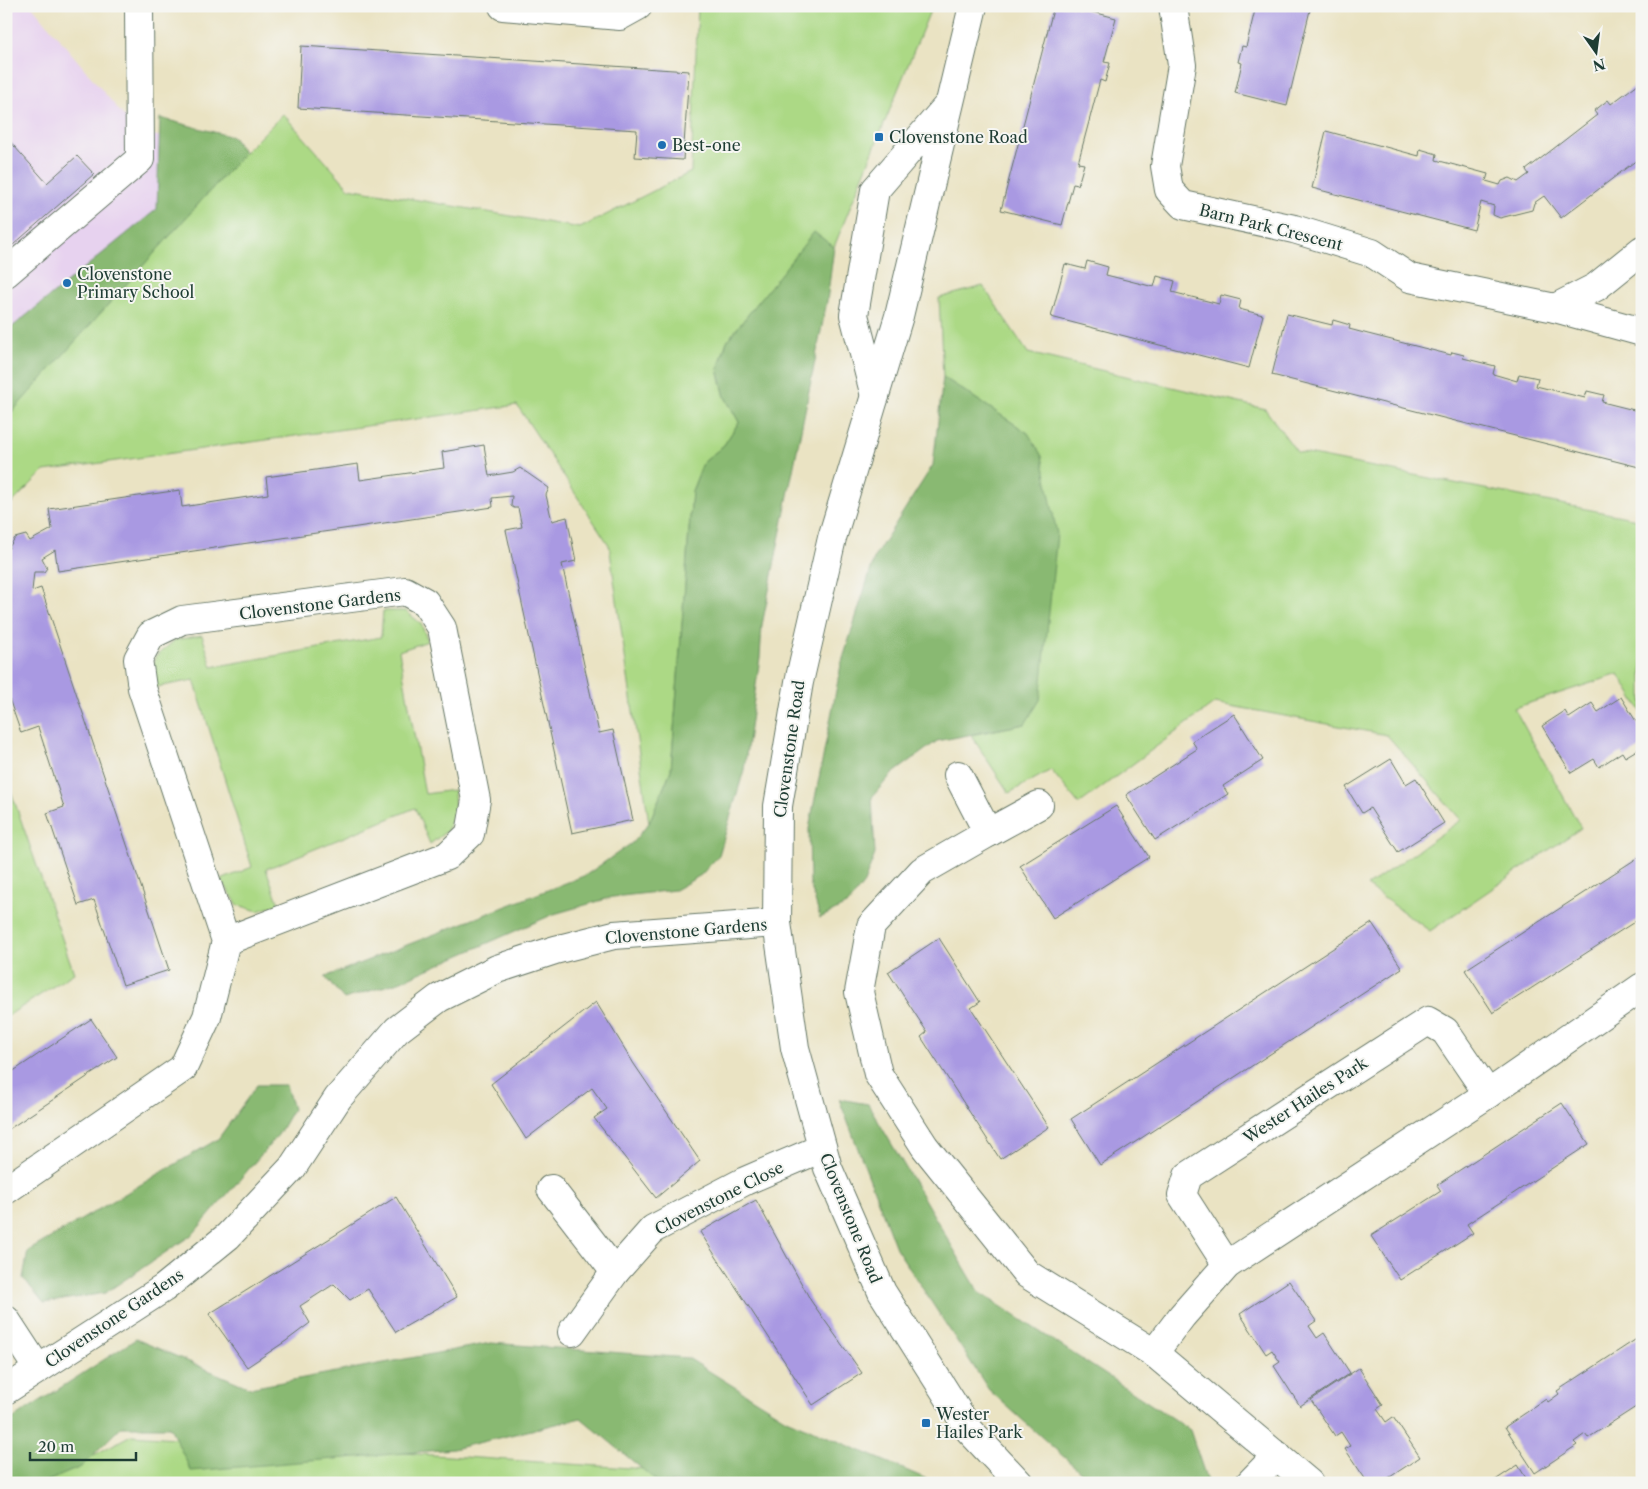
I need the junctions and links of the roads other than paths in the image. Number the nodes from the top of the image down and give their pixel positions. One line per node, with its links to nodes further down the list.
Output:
1 (139, 6): 8 (street)
2 (503, 6): 3 (street)
3 (638, 6)
4 (973, 6): 6 (street, Clovenstone Road)
5 (1173, 6): 9 (street, Barn Park Crescent)
6 (951, 101): 11 (street, Clovenstone Road); 11 (street)
7 (1642, 250): 9 (street)
8 (6, 273)
9 (1555, 308): 10 (street, Barn Park Crescent)
10 (1642, 332)
11 (874, 396): 15 (street, Clovenstone Road)
12 (958, 775): 14 (street)
13 (1039, 805): 14 (street)
14 (988, 833): 26 (street)
15 (777, 923): 19 (street, Clovenstone Road); 27 (street, Clovenstone Gardens)
16 (226, 941): 16 (street, Clovenstone Gardens); 21 (street)
17 (1642, 987): 18 (street)
18 (1488, 1094): 22 (street); 22 (street, Wester Hailes Park)
19 (822, 1148): 23 (street, Clovenstone Close); 30 (street, Clovenstone Road)
20 (551, 1189): 23 (street)
21 (6, 1190)
22 (1227, 1265): 26 (street)
23 (615, 1272): 25 (street, Clovenstone Close)
24 (6, 1320): 27 (street, Clovenstone Gardens)
25 (572, 1332)
26 (1154, 1353): 29 (street)
27 (38, 1369): 28 (street, Clovenstone Gardens)
28 (6, 1390)
29 (1277, 1455): 31 (street); 32 (street)
30 (1018, 1483)
31 (1250, 1483)
32 (1309, 1483)

